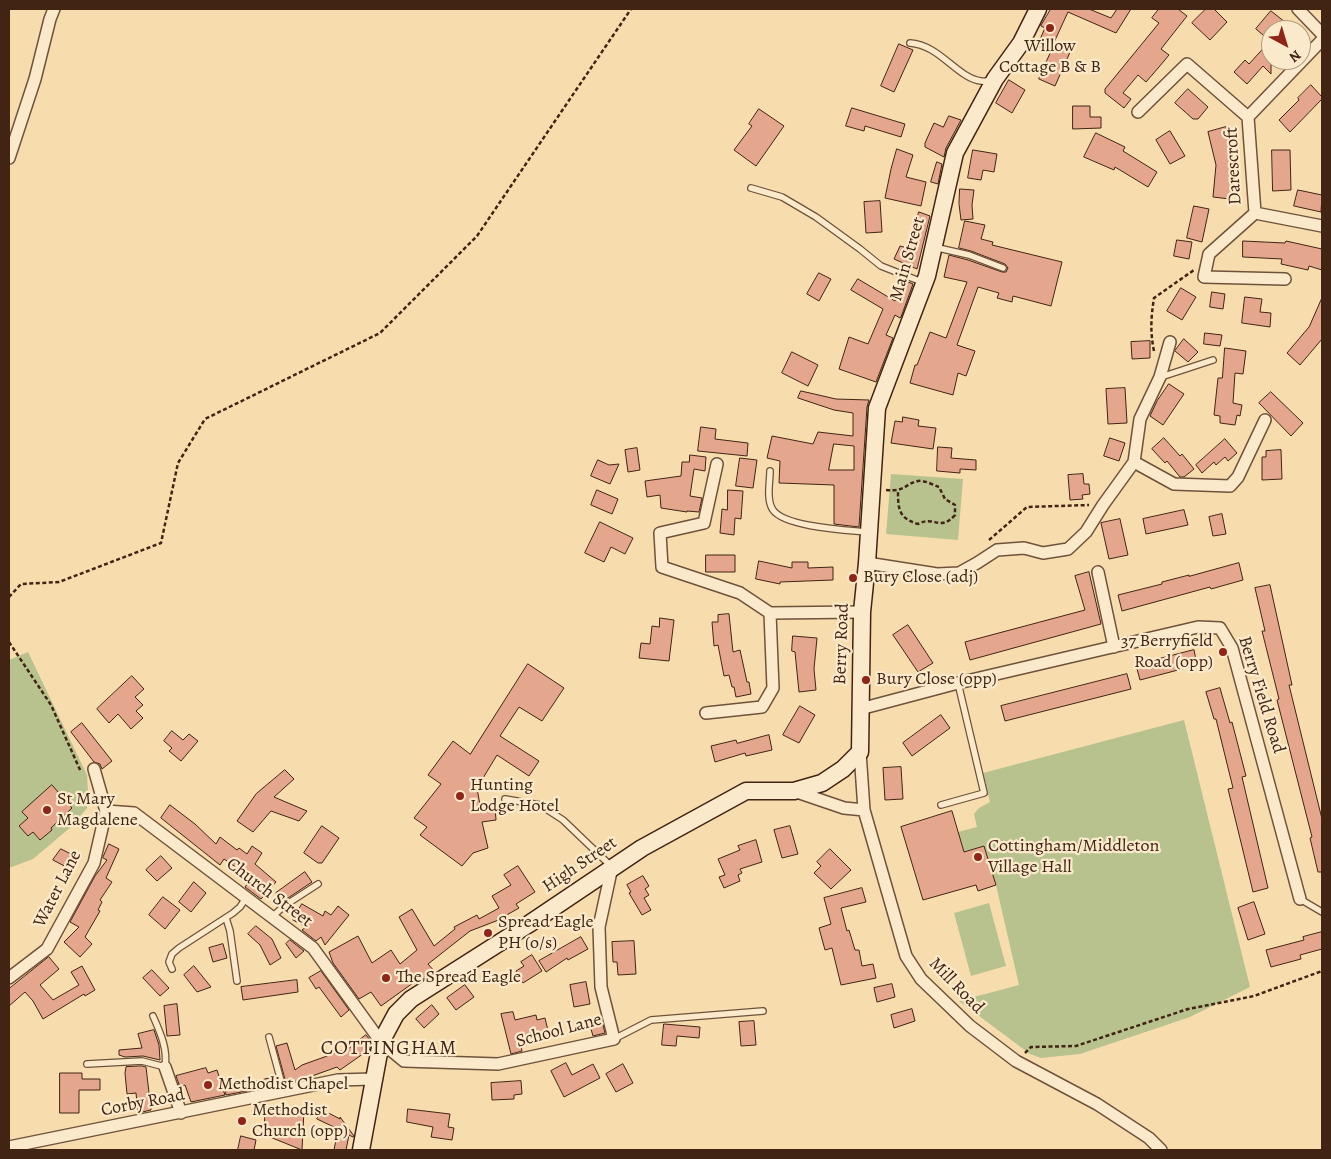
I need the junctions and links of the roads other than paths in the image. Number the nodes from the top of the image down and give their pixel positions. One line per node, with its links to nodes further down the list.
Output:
1 (54, 9): 10 (street)
2 (1038, 9): 7 (main road, Main Street)
3 (1298, 9): 4 (street)
4 (1322, 34)
5 (1322, 40): 9 (street, Darescroft)
6 (910, 43): 7 (lane)
7 (995, 79): 14 (main road, Main Street)
8 (1138, 112): 9 (street)
9 (1248, 118): 12 (street, Darescroft)
10 (9, 158)
11 (752, 188): 17 (lane)
12 (1255, 213): 13 (street); 16 (street, Darescroft)
13 (1322, 226)
14 (934, 247): 15 (lane); 17 (main road, Main Street)
15 (1003, 268)
16 (1285, 279)
17 (924, 283): 25 (main road, Main Street)
18 (1170, 342): 20 (street)
19 (1213, 360): 20 (lane)
20 (1160, 377): 22 (street)
21 (1265, 420): 22 (street)
22 (1134, 462): 26 (street)
23 (717, 464): 28 (street)
24 (770, 471): 25 (lane)
25 (869, 535): 26 (main road, Berry Road)
26 (867, 563): 29 (main road, Berry Road)
27 (1098, 572): 30 (street)
28 (770, 612): 29 (street); 33 (street)
29 (862, 612): 32 (main road, Berry Road)
30 (1114, 647): 31 (street, Berry Field Road); 44 (street, Berry Field Road)
31 (958, 683): 32 (street, Berry Field Road); 38 (lane)
32 (860, 709): 34 (main road, Berry Road)
33 (706, 713)
34 (860, 752): 36 (main road, High Street); 39 (street, Mill Road)
35 (94, 769): 40 (street, Water Lane)
36 (794, 791): 39 (street); 41 (main road, High Street)
37 (505, 799): 41 (lane)
38 (941, 805)
39 (864, 810): 63 (street, Mill Road)
40 (106, 811): 43 (street, Church Street); 49 (street, Water Lane)
41 (612, 867): 54 (street, School Lane); 55 (main road, High Street)
42 (318, 884): 46 (lane)
43 (246, 898): 46 (street, Church Street); 47 (lane)
44 (1300, 898): 45 (lane)
45 (1322, 912)
46 (272, 917): 55 (street, Church Street)
47 (226, 918): 48 (lane); 50 (lane)
48 (172, 969)
49 (9, 978)
50 (238, 981)
51 (763, 1011): 54 (lane)
52 (153, 1016): 57 (lane)
53 (269, 1037): 59 (lane)
54 (614, 1039): 55 (street, School Lane)
55 (381, 1042): 58 (main road, High Street)
56 (86, 1064): 57 (lane)
57 (165, 1067): 60 (street)
58 (373, 1079): 59 (street, Corby Road); 62 (main road, High Street)
59 (284, 1092): 60 (street, Corby Road)
60 (181, 1113): 61 (street, Corby Road)
61 (12, 1148)
62 (361, 1150)
63 (1161, 1150)

